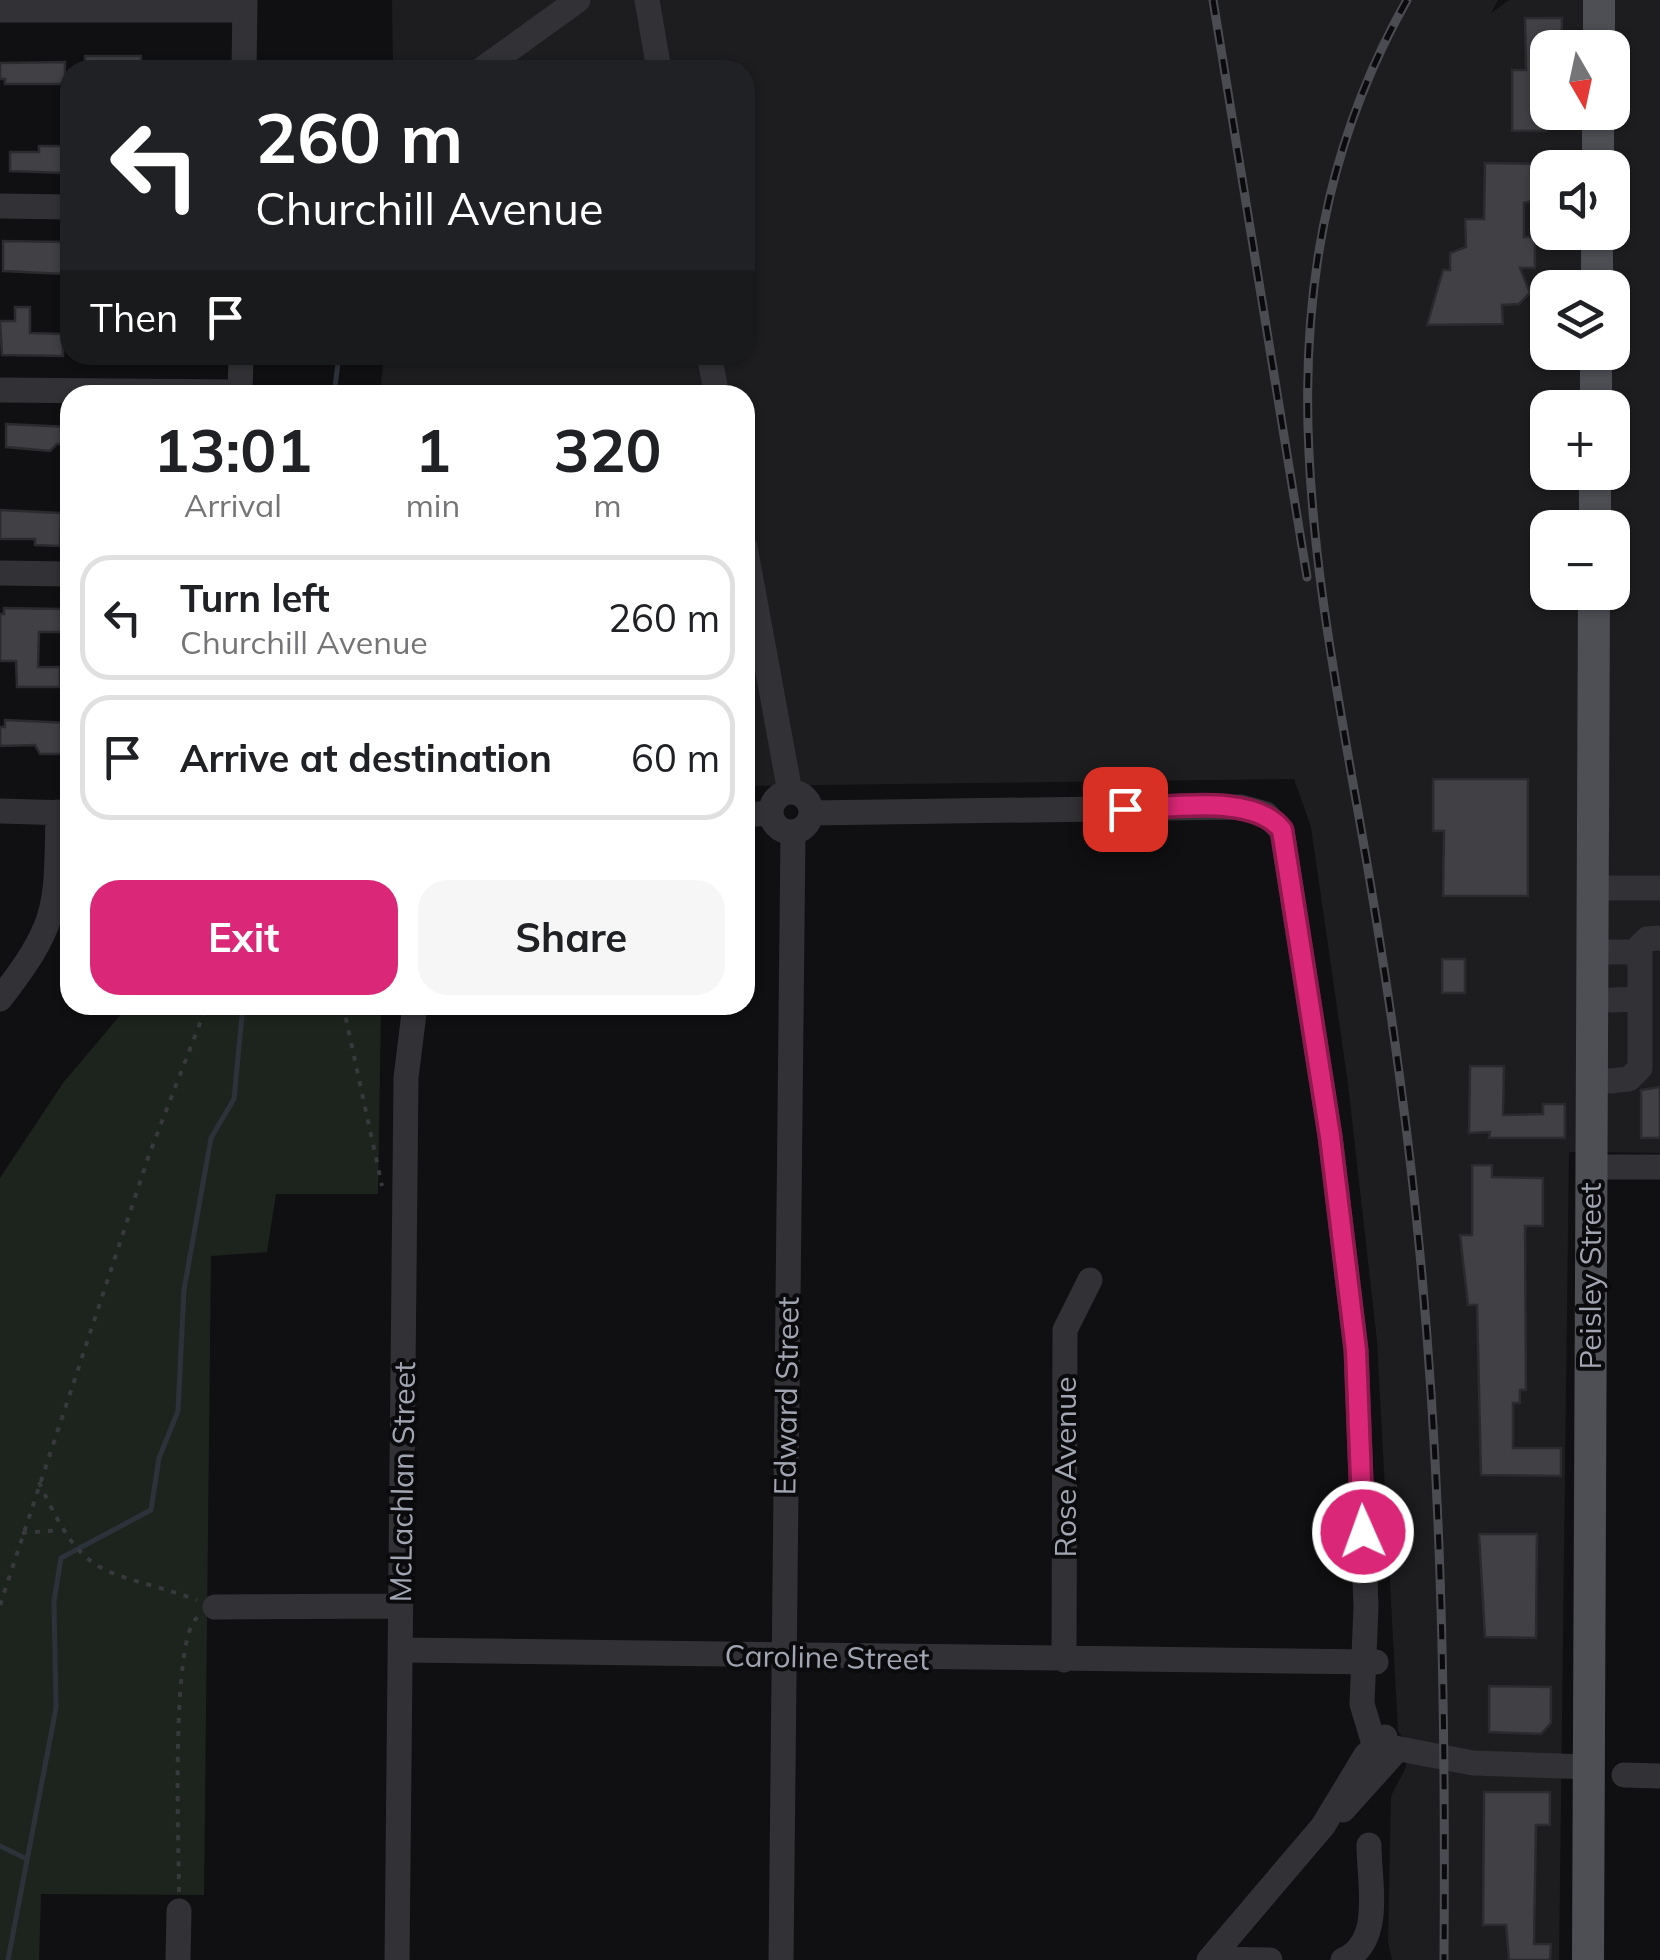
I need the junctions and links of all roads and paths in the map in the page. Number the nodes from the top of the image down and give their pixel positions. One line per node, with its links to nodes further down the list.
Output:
1 (578, 0): 8 (street)
2 (646, 0): 9 (street)
3 (1599, 0): 6 (main road)
4 (245, 5): 5 (street); 7 (street)
5 (0, 10)
6 (1598, 30)
7 (244, 60)
8 (494, 60)
9 (657, 60)
10 (0, 206): 11 (street)
11 (60, 207)
12 (0, 390): 13 (street)
13 (60, 391)
14 (0, 573): 15 (street)
15 (60, 574)
16 (755, 605): 18 (street)
17 (1594, 610): 25 (main road, Peisley Street)
18 (790, 792): 21 (street); 22 (street)
19 (0, 810): 20 (street)
20 (60, 813)
21 (811, 813): 23 (street); 51 (street)
22 (758, 814): 23 (street)
23 (793, 832): 48 (street, Edward Street)
24 (60, 850): 29 (street)
25 (1592, 888): 26 (street); 37 (main road, Peisley Street)
26 (1660, 888)
27 (1650, 945): 28 (street); 31 (street)
28 (1610, 952)
29 (0, 999)
30 (1612, 1000): 31 (street)
31 (1640, 1000): 35 (street)
32 (203, 1015): 41 (path)
33 (345, 1015): 39 (path)
34 (414, 1015): 39 (street, McLachlan Street)
35 (1650, 1051): 36 (street)
36 (1610, 1080)
37 (1590, 1167): 38 (street); 54 (main road, Peisley Street)
38 (1660, 1168)
39 (404, 1187): 45 (street, McLachlan Street)
40 (1090, 1280): 49 (street, Rose Avenue)
41 (39, 1481): 42 (path); 43 (path)
42 (61, 1530): 43 (path); 46 (path)
43 (21, 1533): 44 (path)
44 (0, 1605)
45 (400, 1606): 46 (street); 47 (street, McLachlan Street)
46 (216, 1607): 58 (path)
47 (401, 1650): 48 (street, Caroline Street); 60 (street, McLachlan Street)
48 (784, 1656): 49 (street, Caroline Street); 61 (street, Edward Street)
49 (1064, 1660): 50 (street, Caroline Street)
50 (1253, 1662): 51 (street, Caroline Street); 52 (street, Caroline Street)
51 (1368, 1662): 52 (street); 53 (street)
52 (1362, 1704): 53 (street)
53 (1390, 1746): 54 (street); 62 (street)
54 (1590, 1768): 65 (main road, Peisley Street)
55 (1624, 1775): 56 (street)
56 (1660, 1776)
57 (1368, 1846): 64 (street)
58 (179, 1911): 59 (street)
59 (178, 1960)
60 (397, 1960)
61 (781, 1960)
62 (1210, 1960): 63 (street)
63 (1270, 1960)
64 (1344, 1960)
65 (1588, 1960)

